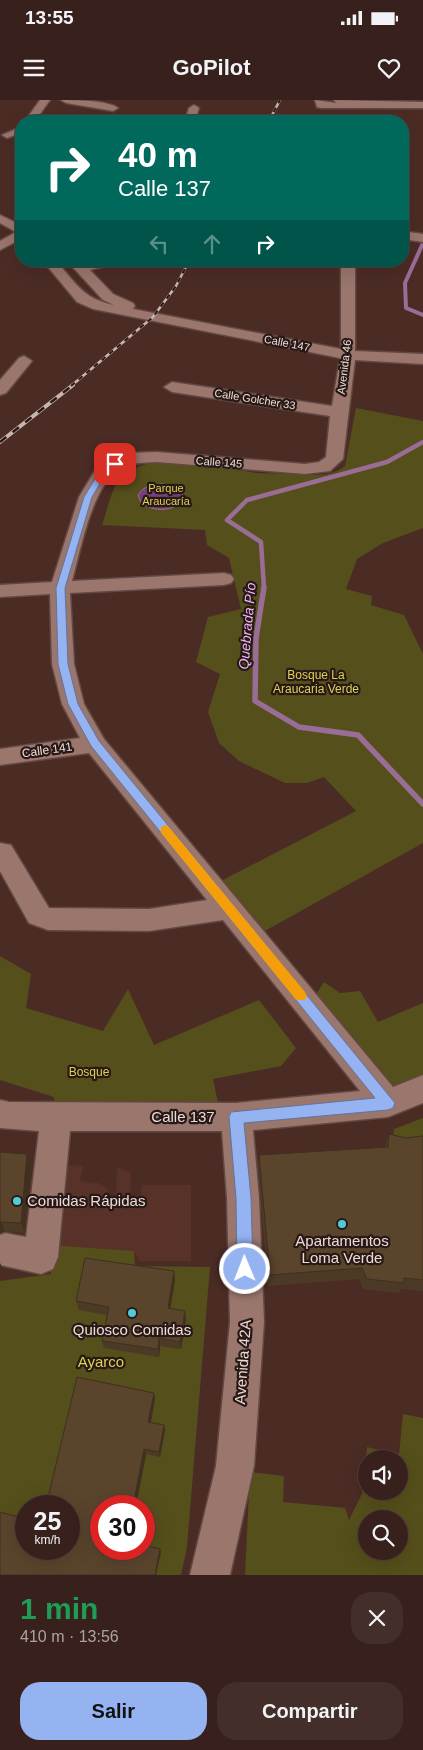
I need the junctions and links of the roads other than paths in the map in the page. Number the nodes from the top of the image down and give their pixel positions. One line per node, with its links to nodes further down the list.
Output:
1 (45, 100): 8 (street)
2 (66, 100): 5 (street)
3 (316, 101): 4 (street)
4 (341, 102): 6 (street)
5 (114, 104): 9 (street)
6 (423, 105)
7 (194, 108): 10 (street)
8 (34, 115)
9 (108, 115)
10 (192, 115)
11 (15, 132): 12 (street)
12 (8, 135)
13 (15, 226): 16 (street)
14 (409, 236): 15 (street)
15 (423, 238)
16 (0, 246)
17 (54, 267): 20 (street)
18 (78, 267): 20 (street)
19 (348, 267): 21 (street, Avenida 46)
20 (153, 317): 21 (street, Calle 147)
21 (348, 355): 22 (street, Calle 147); 26 (street, Avenida 46)
22 (423, 359)
23 (24, 361): 25 (street)
24 (172, 387): 26 (street, Calle Golcher 33)
25 (0, 390)
26 (339, 412): 27 (street, Avenida 46)
27 (324, 467): 29 (street, Calle 145)
28 (224, 579): 29 (street)
29 (60, 588): 30 (street); 31 (street)
30 (0, 591)
31 (95, 744): 32 (street, Calle 141); 34 (street)
32 (0, 757)
33 (2, 852): 34 (street)
34 (229, 908): 36 (street)
35 (423, 1090): 36 (street, Calle 137)
36 (388, 1103): 39 (street, Calle 137)
37 (0, 1114): 38 (street, Calle 137)
38 (56, 1116): 39 (street, Calle 137); 40 (street)
39 (236, 1117): 41 (street, Avenida 42A)
40 (5, 1250)
41 (210, 1575)

